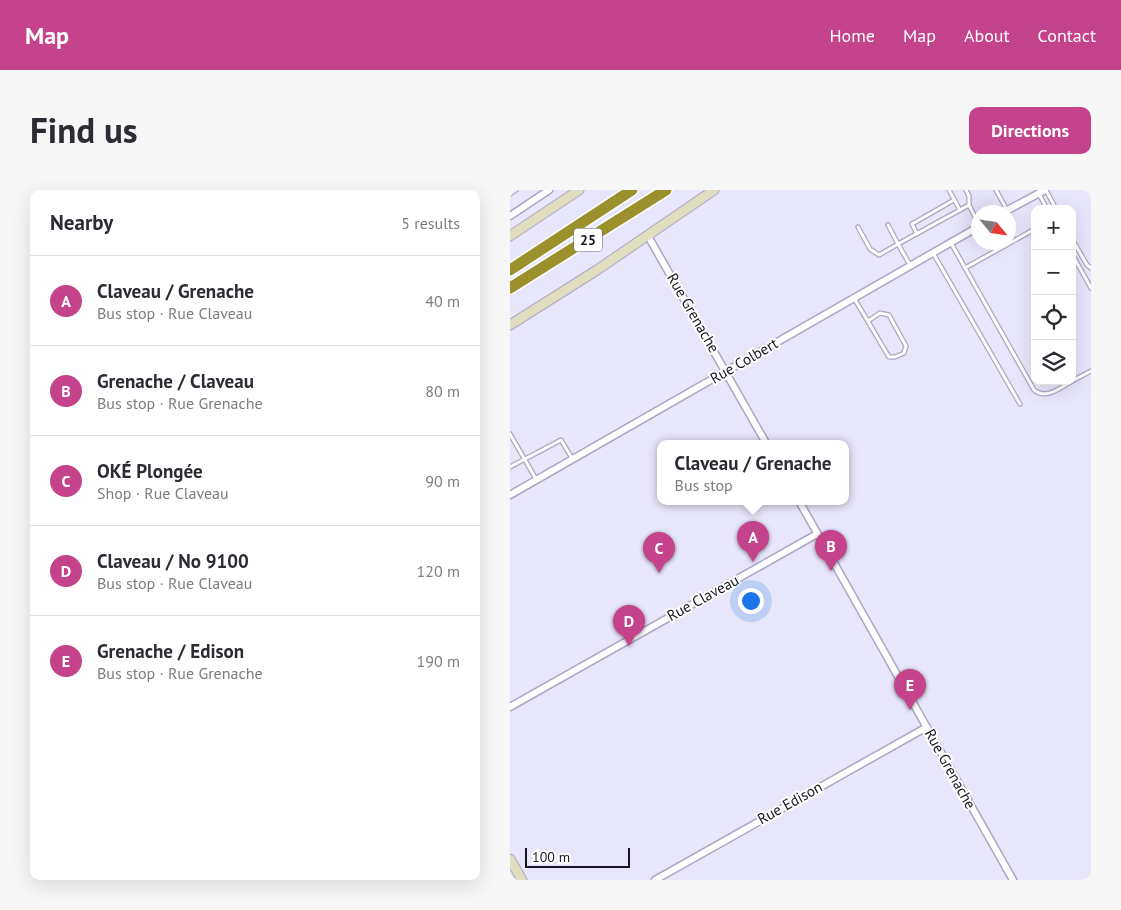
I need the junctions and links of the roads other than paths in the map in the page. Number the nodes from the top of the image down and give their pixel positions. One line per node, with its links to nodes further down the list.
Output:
1 (516, 190): 11 (lane)
2 (550, 190): 20 (street)
3 (578, 190): 26 (main road)
4 (632, 190): 36 (highway, 25)
5 (666, 190): 37 (highway, 25)
6 (714, 190): 27 (main road)
7 (949, 190): 12 (lane)
8 (966, 190): 13 (lane)
9 (996, 190): 14 (lane)
10 (1043, 191): 15 (lane); 16 (lane); 17 (street)
11 (510, 194)
12 (954, 200): 19 (lane); 25 (lane)
13 (969, 205): 18 (lane); 19 (lane)
14 (1003, 205)
15 (1046, 205)
16 (1053, 205)
17 (1016, 206)
18 (971, 209)
19 (960, 210): 25 (lane)
20 (510, 216)
21 (888, 225): 29 (lane)
22 (858, 227): 29 (lane)
23 (971, 231): 28 (street, Rue Colbert)
24 (1031, 231): 34 (lane)
25 (917, 234): 29 (lane)
26 (510, 236)
27 (648, 236): 41 (main road); 43 (street, Rue Grenache)
28 (951, 242): 31 (street, Rue Colbert); 34 (lane)
29 (898, 244): 33 (lane)
30 (1076, 246): 35 (lane)
31 (933, 252): 33 (street, Rue Colbert); 48 (lane)
32 (1076, 261): 38 (lane)
33 (910, 265): 39 (street, Rue Colbert)
34 (965, 268): 45 (lane)
35 (1091, 268)
36 (510, 270)
37 (510, 288)
38 (1091, 288)
39 (853, 298): 40 (lane); 43 (street, Rue Colbert)
40 (868, 322): 40 (lane)
41 (510, 325)
42 (1091, 370): 44 (lane)
43 (726, 371): 50 (street, Rue Grenache); 52 (street, Rue Colbert)
44 (1076, 379)
45 (1031, 385)
46 (1031, 385): 47 (lane)
47 (1065, 385)
48 (1020, 404)
49 (510, 434): 51 (lane)
50 (764, 440)
51 (525, 459): 52 (lane); 53 (lane); 54 (lane)
52 (573, 459): 54 (street, Rue Colbert)
53 (510, 467)
54 (536, 480): 55 (street, Rue Colbert)
55 (510, 495)
56 (801, 505): 57 (street, Rue Grenache)
57 (817, 534): 58 (street, Rue Claveau); 59 (street, Rue Grenache)
58 (510, 707)
59 (926, 727): 62 (street, Rue Edison); 63 (street, Rue Grenache)
60 (510, 859): 61 (main road)
61 (522, 880)
62 (655, 880)
63 (1013, 880)

